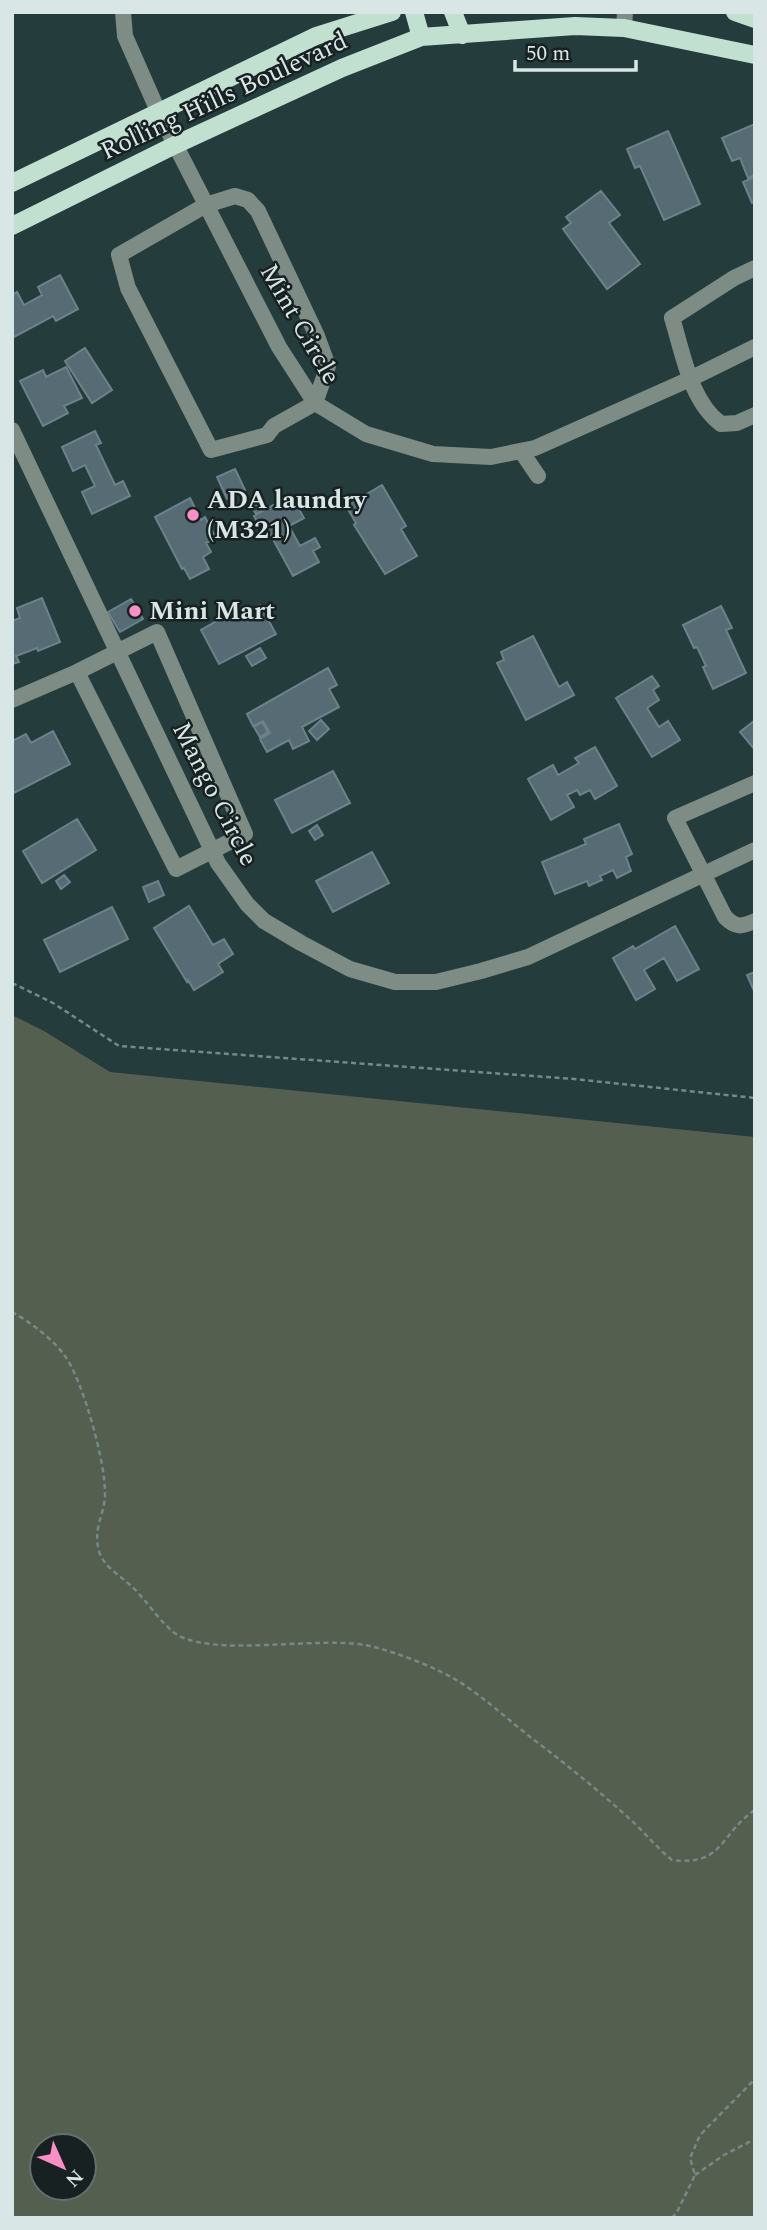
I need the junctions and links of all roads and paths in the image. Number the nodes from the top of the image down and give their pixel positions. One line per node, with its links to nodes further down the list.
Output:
1 (123, 12): 11 (street, Mint Circle)
2 (392, 12): 11 (main road, Rolling Hills Boulevard)
3 (414, 12): 9 (main road)
4 (453, 12): 8 (main road)
5 (735, 12): 6 (main road)
6 (755, 19)
7 (625, 20): 8 (main road, Rolling Hills Boulevard); 10 (main road, Rolling Hills Boulevard)
8 (461, 35): 9 (main road, Rolling Hills Boulevard)
9 (421, 37): 12 (main road, Rolling Hills Boulevard)
10 (755, 55)
11 (158, 111): 12 (street, Mint Circle); 13 (main road, Rolling Hills Boulevard)
12 (175, 145): 14 (street, Mint Circle); 15 (main road, Rolling Hills Boulevard)
13 (12, 183)
14 (206, 205): 19 (street, Mint Circle); 19 (street); 19 (street)
15 (12, 226)
16 (755, 268): 18 (street)
17 (755, 347): 18 (street, Mint Circle)
18 (691, 379): 20 (street); 22 (street, Mint Circle)
19 (315, 403): 22 (street, Mint Circle)
20 (755, 415)
21 (14, 438): 24 (street, Mango Circle)
22 (521, 450): 23 (street)
23 (538, 476)
24 (117, 651): 25 (street); 28 (street, Mango Circle); 28 (street)
25 (77, 672): 26 (street); 28 (street)
26 (12, 700)
27 (755, 782): 30 (street)
28 (212, 850): 30 (street, Mango Circle)
29 (755, 850): 30 (street, Mango Circle)
30 (703, 874): 31 (street)
31 (755, 921)
32 (12, 983): 33 (path)
33 (755, 1098)
34 (12, 1312): 35 (path)
35 (755, 1810)
36 (755, 2079): 38 (path)
37 (755, 2139): 38 (path)
38 (695, 2175): 39 (path)
39 (672, 2218)

